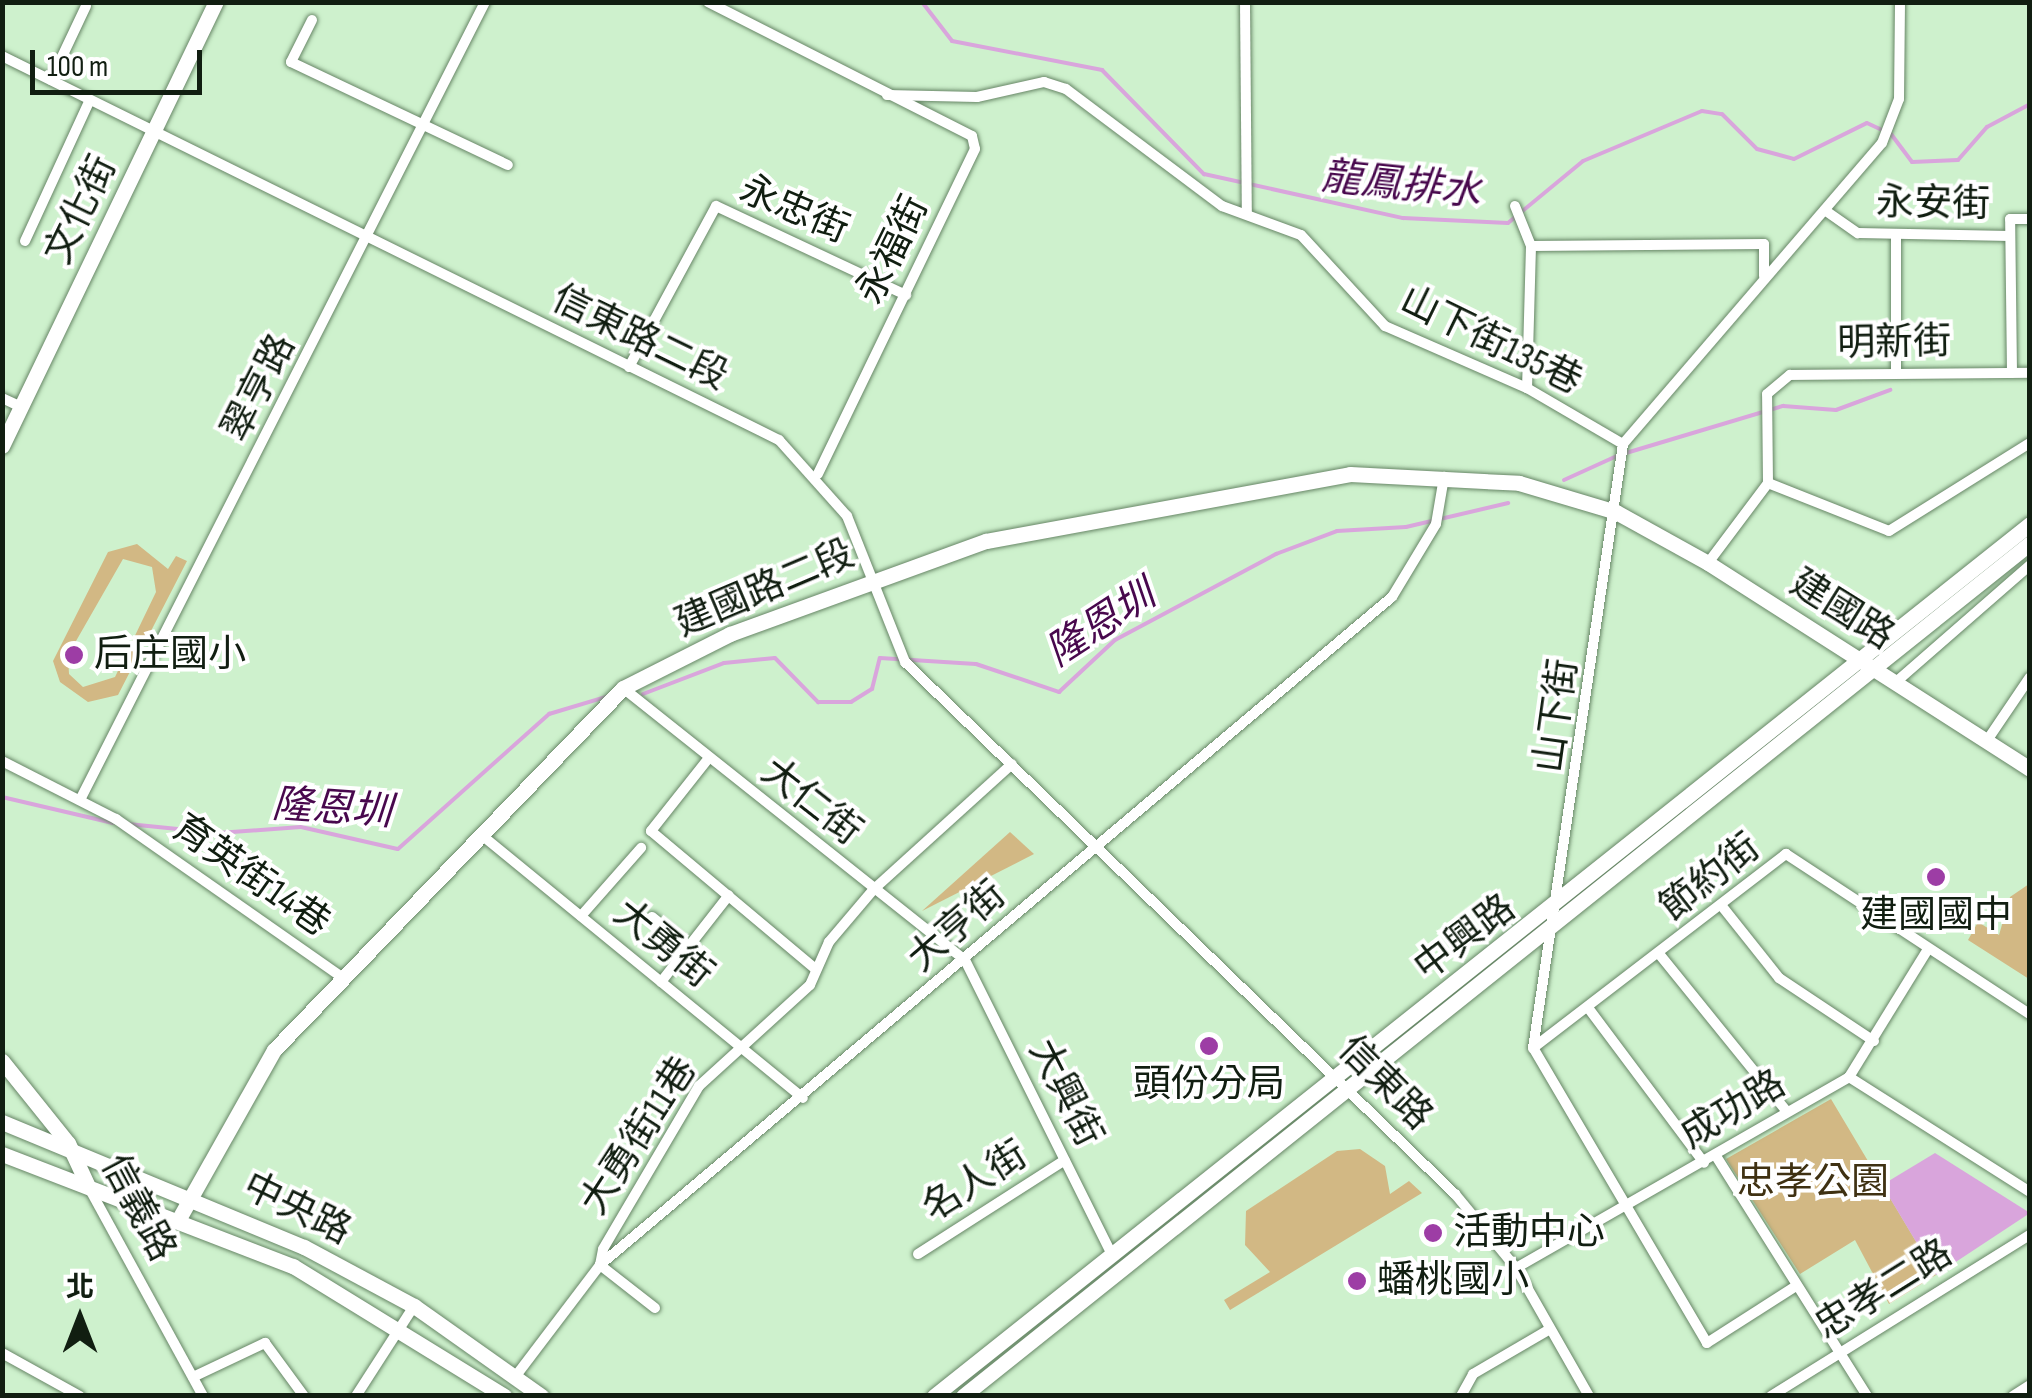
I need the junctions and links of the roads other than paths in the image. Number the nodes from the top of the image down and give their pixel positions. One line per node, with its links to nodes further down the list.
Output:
1 (216, 2): 13 (street, 文化街)
2 (485, 2): 12 (street, 翠亨路)
3 (708, 2): 10 (street)
4 (1245, 2): 15 (street)
5 (1900, 2): 17 (street)
6 (86, 6): 9 (street)
7 (312, 20): 12 (street)
8 (2, 56): 9 (street, 信東路二段)
9 (50, 80): 11 (street, 信東路二段)
10 (887, 94): 15 (street, 山下街135巷); 25 (street, 永福街)
11 (90, 100): 13 (street, 信東路二段); 22 (street)
12 (422, 124): 14 (street); 20 (street, 翠亨路)
13 (155, 133): 20 (street, 信東路二段); 32 (street, 文化街)
14 (508, 165)
15 (1247, 207): 30 (street, 山下街135巷)
16 (1516, 208): 23 (street)
17 (1826, 211): 19 (street, 永安街); 24 (street)
18 (2030, 220): 21 (street, 永安街)
19 (1896, 234): 21 (street, 永安街); 27 (street)
20 (369, 236): 26 (street, 信東路二段); 54 (street, 翠亨路)
21 (2010, 236): 28 (street)
22 (25, 241)
23 (1531, 246): 24 (street); 30 (street)
24 (1764, 277): 35 (street)
25 (906, 294): 26 (street, 永忠街); 36 (street, 永福街)
26 (629, 367): 36 (street, 信東路二段)
27 (1896, 372): 28 (street, 明新街); 38 (street, 明新街)
28 (2012, 373): 29 (street, 明新街)
29 (2030, 373)
30 (1526, 388): 35 (street, 山下街135巷)
31 (2, 398): 32 (street)
32 (20, 407): 34 (street, 文化街)
33 (2030, 443): 38 (street)
34 (2, 446)
35 (1623, 451): 39 (street, 山下街)
36 (818, 474): 43 (street, 信東路二段)
37 (1444, 476): 39 (street, 建國路二段); 43 (street, 建國路二段); 56 (street, 大亨街)
38 (1768, 483): 42 (street)
39 (1616, 512): 42 (street, 建國路); 61 (street, 山下街)
40 (2030, 524): 44 (street, 中興路)
41 (2027, 555): 45 (street, 中興路); 47 (street)
42 (1708, 563): 44 (street, 建國路)
43 (875, 577): 48 (street, 建國路二段); 52 (street, 信東路二段)
44 (1862, 660): 45 (street, 建國路); 61 (street, 中興路)
45 (1876, 670): 47 (street, 建國路); 64 (street, 中興路)
46 (2030, 676): 49 (street)
47 (1896, 682): 49 (street, 建國路)
48 (622, 688): 50 (street, 大仁街); 55 (street, 建國路二段)
49 (1986, 742): 53 (street, 建國路)
50 (708, 759): 58 (street, 大仁街); 59 (street)
51 (2, 761): 54 (street, 育英街14巷)
52 (1012, 764): 56 (street, 信東路二段); 58 (street, 大勇街11巷)
53 (2030, 769)
54 (81, 798): 70 (street, 育英街14巷)
55 (484, 836): 62 (street, 大勇街); 70 (street, 建國路二段)
56 (1096, 847): 68 (street, 大亨街); 79 (street, 信東路)
57 (641, 848): 62 (street)
58 (874, 889): 68 (street, 大仁街); 69 (street, 大勇街11巷)
59 (729, 895): 65 (street); 69 (street)
60 (1721, 905): 66 (street, 節約街); 67 (street, 節約街); 74 (street)
61 (1560, 906): 64 (street, 山下街); 79 (street, 中興路)
62 (581, 916): 71 (street, 大勇街)
63 (652, 917): 65 (street)
64 (1556, 929): 76 (street, 山下街); 79 (street, 中興路)
65 (689, 947): 71 (street)
66 (1928, 949): 73 (street, 節約街); 74 (street, 成功路)
67 (1660, 955): 72 (street, 節約街); 81 (street)
68 (965, 960): 80 (street, 大亨街); 86 (street, 大興街)
69 (814, 968): 75 (street, 大勇街11巷)
70 (342, 977): 90 (street, 建國路二段)
71 (661, 982): 75 (street, 大勇街)
72 (1589, 1009): 76 (street, 節約街); 87 (street)
73 (2030, 1014)
74 (1874, 1042): 78 (street, 成功路)
75 (739, 1045): 80 (street, 大勇街); 96 (street, 大勇街11巷)
76 (1533, 1048): 91 (street)
77 (2, 1061): 83 (street, 信義路)
78 (1850, 1077): 81 (street, 成功路); 89 (street)
79 (1342, 1080): 94 (street, 中興路); 97 (street, 信東路); 115 (street, 中興路)
80 (803, 1098): 96 (street, 大亨街)
81 (1787, 1112): 85 (street, 成功路)
82 (2, 1122): 83 (street, 中央路)
83 (68, 1143): 88 (street, 信義路); 90 (street, 中央路)
84 (2, 1154): 88 (street, 中央路)
85 (1716, 1156): 87 (street, 成功路); 98 (street)
86 (1064, 1160): 94 (street, 大興街); 95 (street, 名人街)
87 (1704, 1163): 91 (street, 成功路)
88 (86, 1184): 92 (street, 中央路); 105 (street, 信義路)
89 (2030, 1192)
90 (191, 1194): 92 (street, 建國路二段); 99 (street, 中央路)
91 (1625, 1207): 97 (street, 成功路); 98 (street)
92 (181, 1215): 102 (street, 中央路)
93 (2030, 1236): 104 (street, 忠孝二路)
94 (1111, 1253): 114 (street, 中興路)
95 (918, 1254)
96 (600, 1266): 100 (street); 106 (street, 大亨街)
97 (1516, 1268): 101 (street, 信東路)
98 (1796, 1286): 104 (street)
99 (414, 1306): 102 (street); 106 (street, 中央路)
100 (655, 1308)
101 (1550, 1329): 116 (street); 117 (street, 信東路)
102 (404, 1330): 111 (street); 112 (street, 中央路)
103 (2, 1353): 108 (street)
104 (1840, 1353): 118 (street, 忠孝二路); 119 (street)
105 (193, 1376): 109 (street, 信義路); 110 (street)
106 (515, 1377): 113 (street, 中央路)
107 (2030, 1385): 120 (street)
108 (80, 1396)
109 (203, 1396)
110 (304, 1396)
111 (356, 1396)
112 (504, 1396)
113 (541, 1396)
114 (934, 1396)
115 (963, 1396)
116 (1461, 1396)
117 (1589, 1396)
118 (1771, 1396)
119 (1867, 1396)
120 (2013, 1396)

